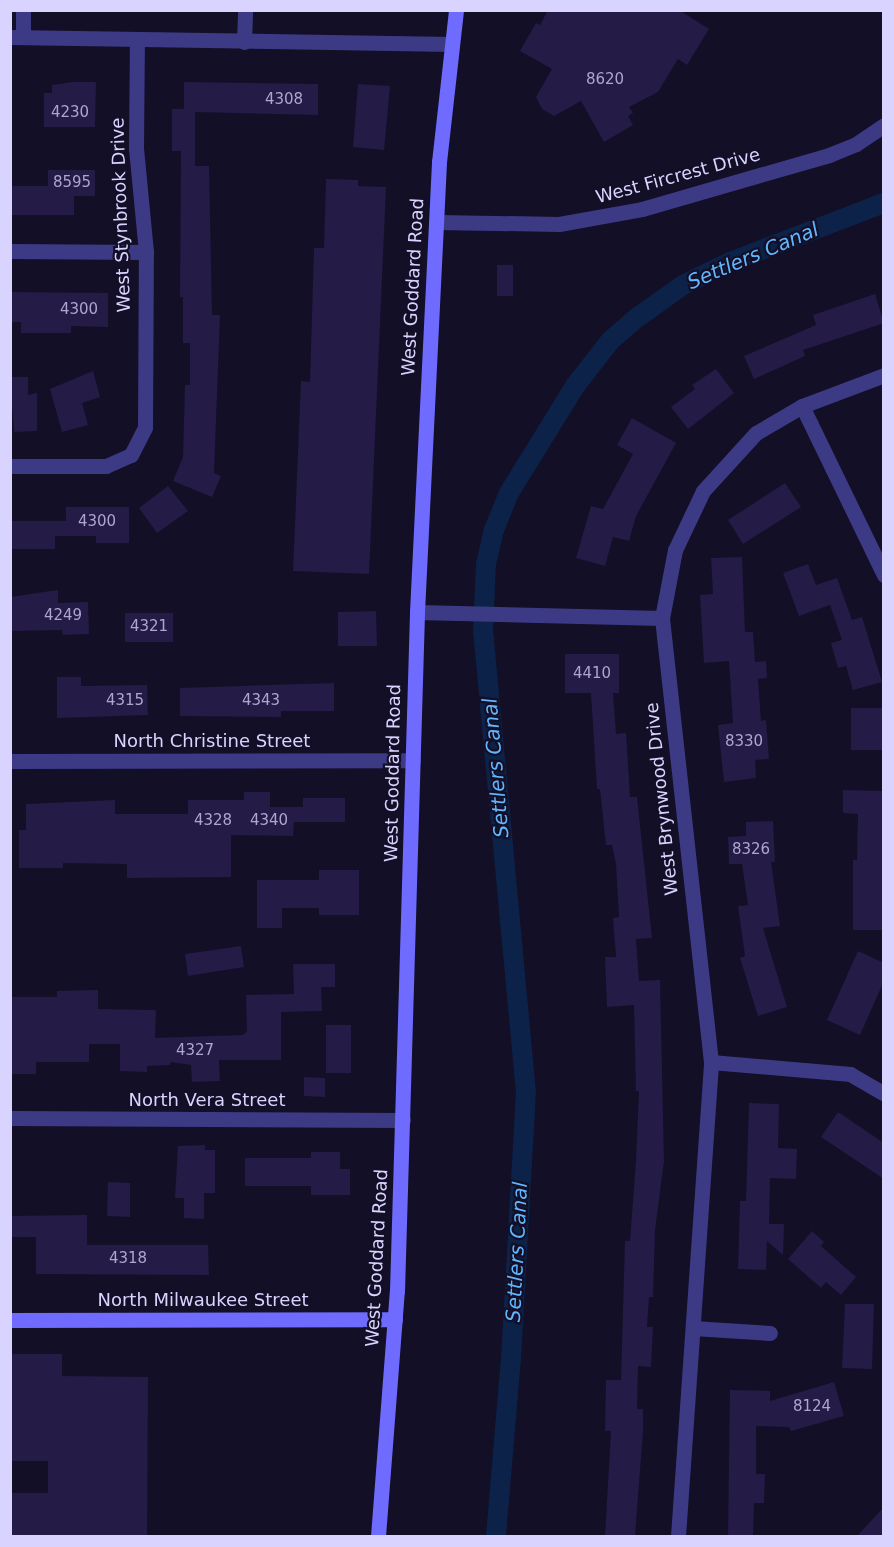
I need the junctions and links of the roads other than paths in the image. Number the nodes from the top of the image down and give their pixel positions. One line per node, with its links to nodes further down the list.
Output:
1 (23, 10): 4 (street)
2 (245, 10): 6 (street)
3 (456, 10): 7 (street, West Goddard Road)
4 (17, 37): 5 (street)
5 (137, 41): 6 (street); 11 (street, West Stynbrook Drive)
6 (244, 42): 7 (street)
7 (452, 44): 9 (street, West Goddard Road)
8 (884, 125): 9 (street, West Fircrest Drive)
9 (436, 222): 16 (street, West Goddard Road)
10 (10, 251): 11 (street)
11 (146, 252): 14 (street, West Stynbrook Drive)
12 (884, 375): 13 (street, West Brynwood Drive)
13 (802, 406): 15 (street); 17 (street, West Brynwood Drive)
14 (10, 466)
15 (884, 575)
16 (417, 612): 17 (street); 18 (street, West Goddard Road)
17 (662, 618): 20 (street, West Brynwood Drive)
18 (413, 760): 19 (street, North Christine Street); 23 (street, West Goddard Road)
19 (10, 761)
20 (711, 1062): 21 (street); 26 (street, West Brynwood Drive)
21 (881, 1086)
22 (10, 1118): 23 (street, North Vera Street)
23 (403, 1120): 24 (street, West Goddard Road)
24 (395, 1319): 25 (street, North Milwaukee Street); 28 (street, West Goddard Road)
25 (10, 1320)
26 (693, 1328): 27 (street); 29 (street, West Brynwood Drive)
27 (770, 1333)
28 (378, 1536)
29 (678, 1536)

